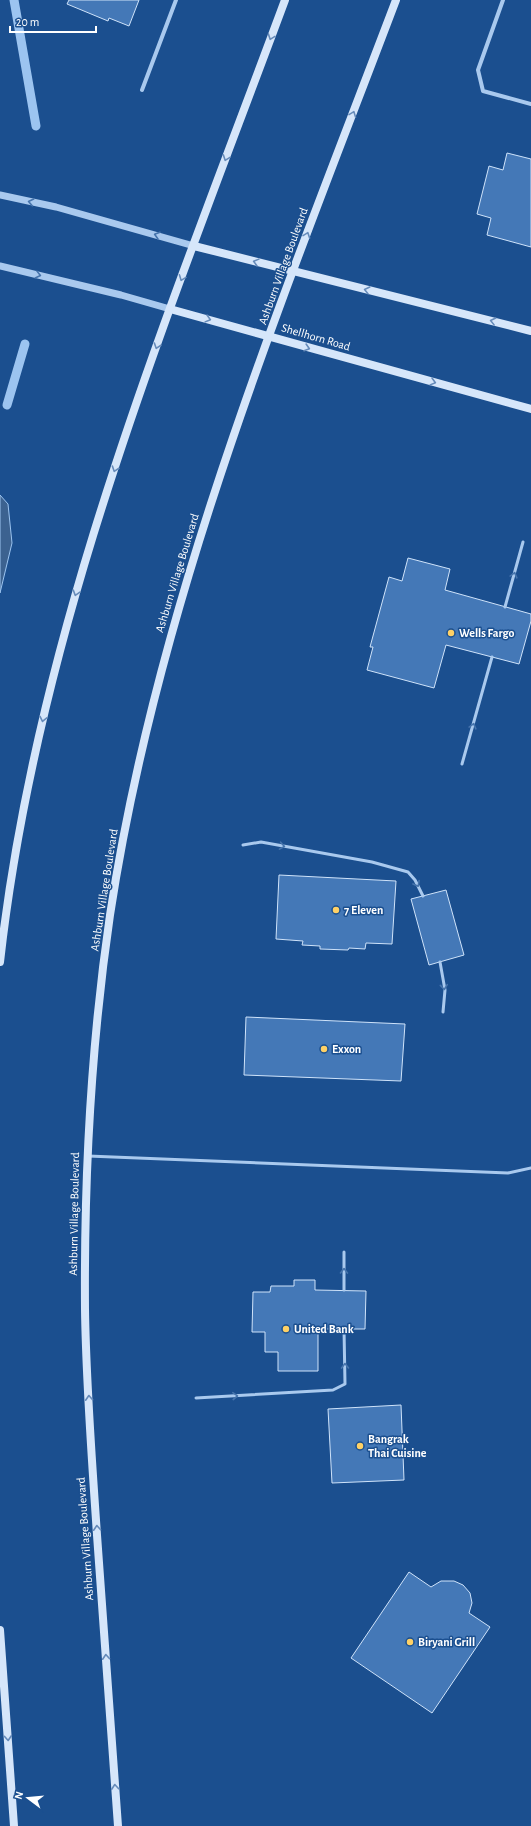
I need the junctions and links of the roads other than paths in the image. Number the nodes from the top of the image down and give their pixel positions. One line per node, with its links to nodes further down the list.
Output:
1 (176, 0): 5 (street)
2 (285, 0): 8 (main road, one-way to 8)
3 (396, 0): 10 (main road, Ashburn Village Boulevard, one-way to 3)
4 (503, 0): 6 (street)
5 (142, 90)
6 (531, 104)
7 (0, 195): 8 (street, one-way to 7)
8 (194, 246): 10 (main road, one-way to 8); 11 (main road, one-way to 11)
9 (0, 266): 11 (street, Shellhorn Road, one-way to 11)
10 (294, 272): 12 (main road, one-way to 10); 13 (main road, Ashburn Village Boulevard)
11 (170, 309): 13 (main road, Shellhorn Road, one-way to 13); 21 (main road, one-way to 21)
12 (531, 331)
13 (270, 336): 14 (main road, Shellhorn Road, one-way to 14); 24 (main road, Ashburn Village Boulevard)
14 (531, 408)
15 (523, 542): 16 (lane, one-way to 15)
16 (505, 607)
17 (492, 657): 18 (lane, one-way to 17)
18 (462, 764)
19 (243, 844): 20 (lane, one-way to 20)
20 (423, 896)
21 (0, 962)
22 (440, 962): 23 (lane, one-way to 23)
23 (443, 1012)
24 (87, 1156): 25 (lane); 32 (main road, Ashburn Village Boulevard, one-way to 24)
25 (531, 1168)
26 (344, 1252): 27 (lane, one-way to 26)
27 (344, 1290)
28 (344, 1329): 29 (lane, one-way to 28)
29 (196, 1398)
30 (0, 1630): 31 (main road, one-way to 31)
31 (14, 1826)
32 (118, 1826)

